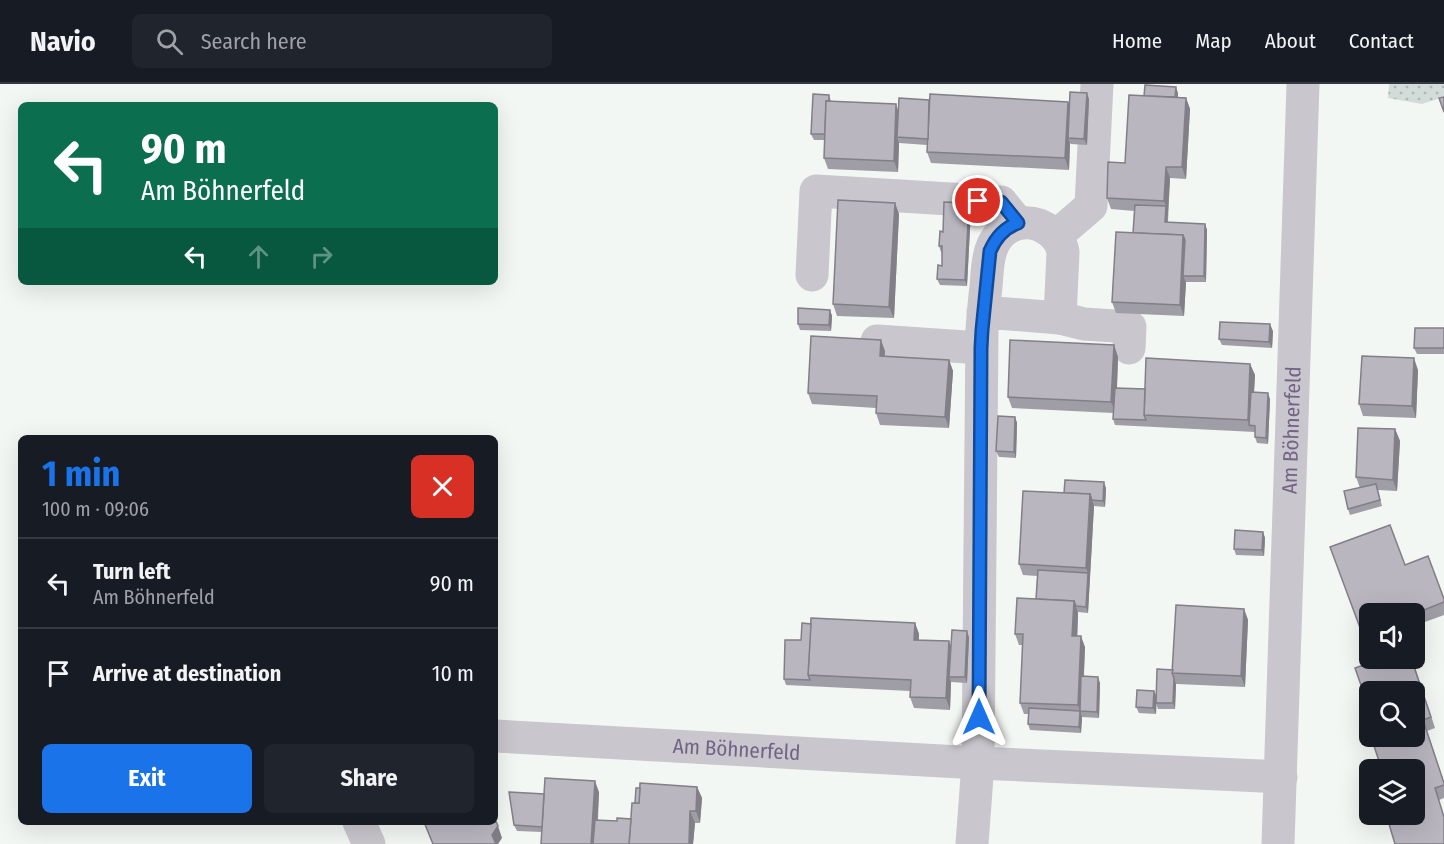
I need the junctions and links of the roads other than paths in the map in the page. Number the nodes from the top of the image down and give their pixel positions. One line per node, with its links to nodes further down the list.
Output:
1 (1097, 84): 4 (street)
2 (1303, 84): 13 (street, Am Böhnerfeld)
3 (1018, 223): 4 (street); 5 (street); 6 (street)
4 (1056, 236): 7 (street)
5 (812, 275)
6 (983, 312): 7 (street); 9 (street)
7 (1060, 318): 10 (street)
8 (877, 340): 9 (street)
9 (981, 348): 12 (street)
10 (1129, 348)
11 (498, 736): 12 (street, Am Böhnerfeld)
12 (978, 763): 13 (street, Am Böhnerfeld); 16 (street)
13 (1281, 777): 17 (street, Am Böhnerfeld)
14 (360, 825): 15 (street)
15 (369, 844)
16 (972, 844)
17 (1278, 844)

